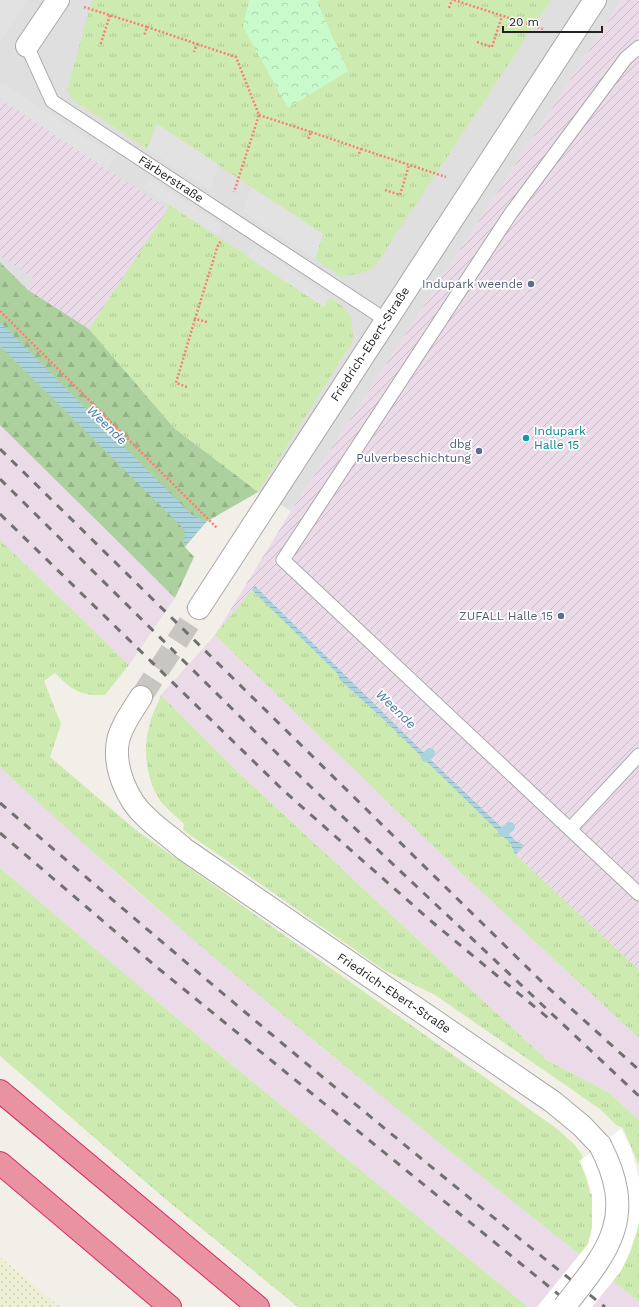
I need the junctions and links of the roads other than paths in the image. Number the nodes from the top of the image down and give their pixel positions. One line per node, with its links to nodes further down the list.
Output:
1 (595, 0): 5 (street, Friedrich-Ebert-Straße)
2 (56, 4): 3 (street, Färberstraße)
3 (27, 46): 5 (lane, Färberstraße)
4 (639, 46): 9 (lane)
5 (386, 320): 6 (street, Friedrich-Ebert-Straße)
6 (199, 608)
7 (140, 697): 15 (street, Friedrich-Ebert-Straße, bridge)
8 (639, 755): 9 (lane)
9 (570, 829): 10 (lane)
10 (639, 894)
11 (0, 1091): 14 (highway)
12 (0, 1163): 13 (highway)
13 (170, 1307)
14 (258, 1307)
15 (564, 1307)

